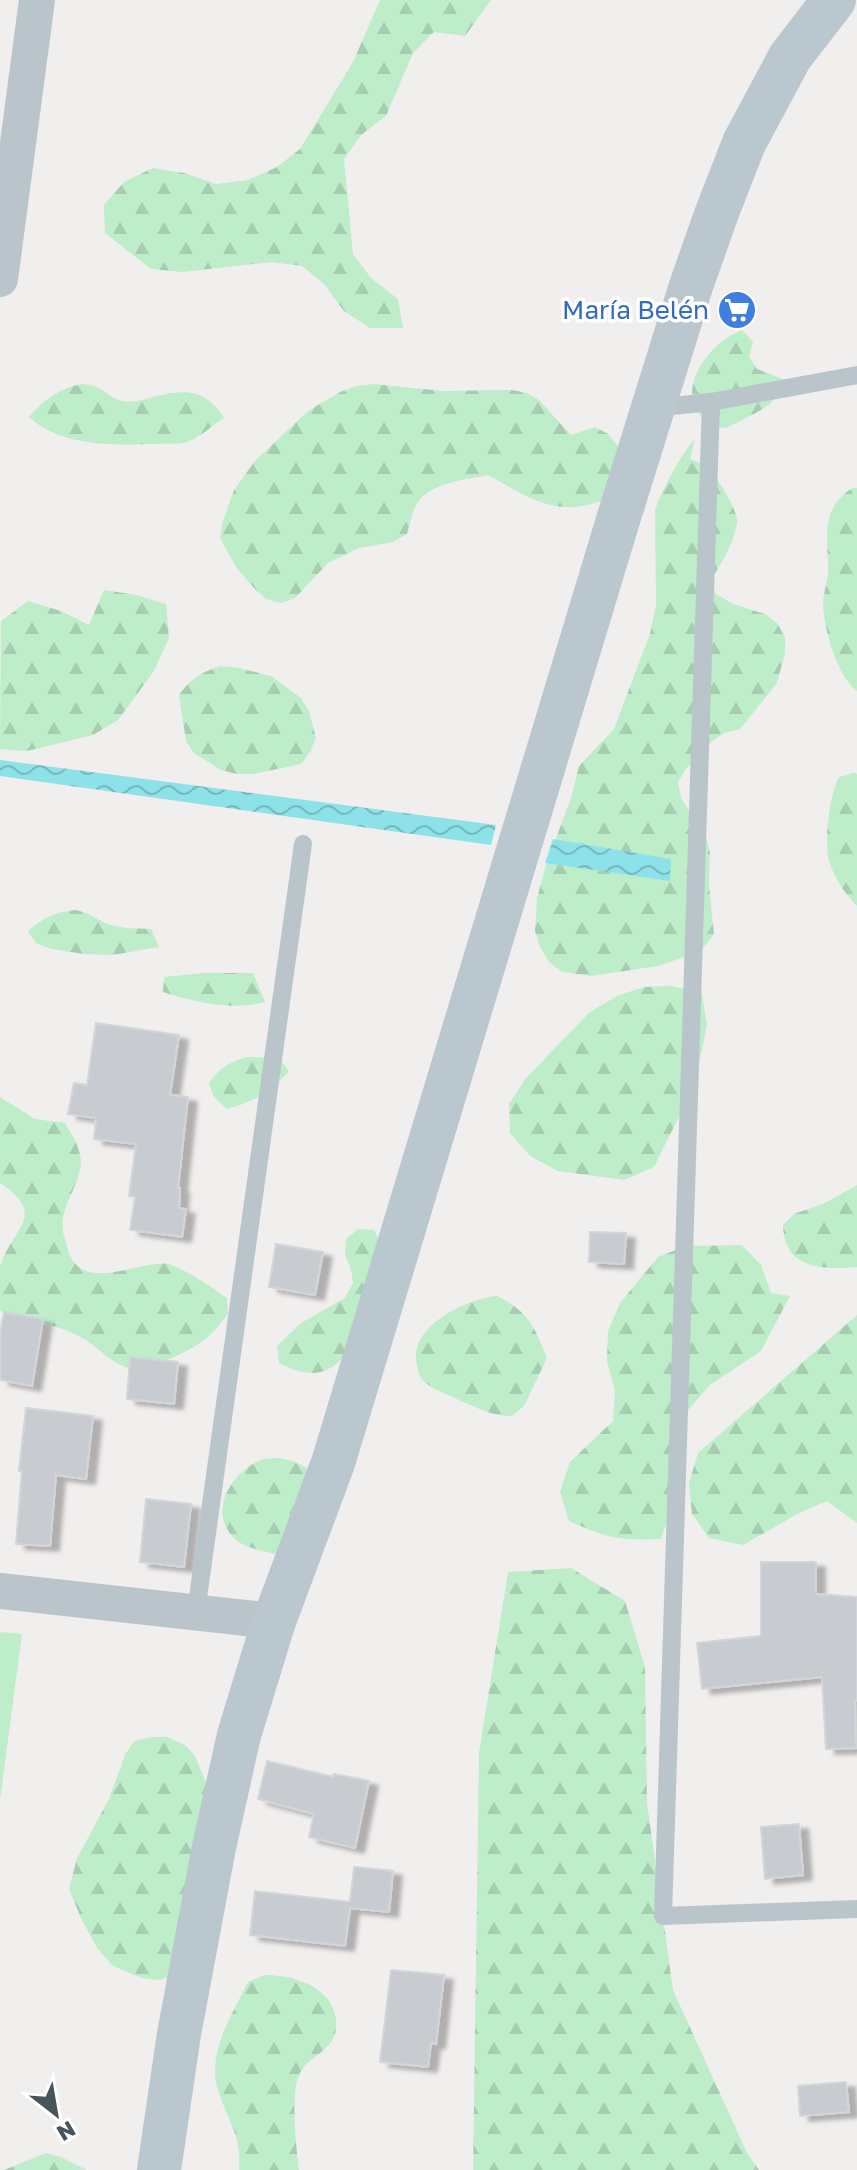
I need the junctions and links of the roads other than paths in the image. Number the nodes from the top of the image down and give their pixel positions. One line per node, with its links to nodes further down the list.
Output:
1 (37, 0): 3 (street)
2 (834, 0): 6 (street)
3 (0, 279)
4 (857, 375): 5 (lane)
5 (711, 402): 6 (lane); 11 (lane)
6 (653, 408): 10 (street)
7 (303, 844): 9 (lane)
8 (0, 1591): 9 (street)
9 (196, 1612): 10 (street)
10 (274, 1621): 12 (street)
11 (857, 1909)
12 (159, 2170)

